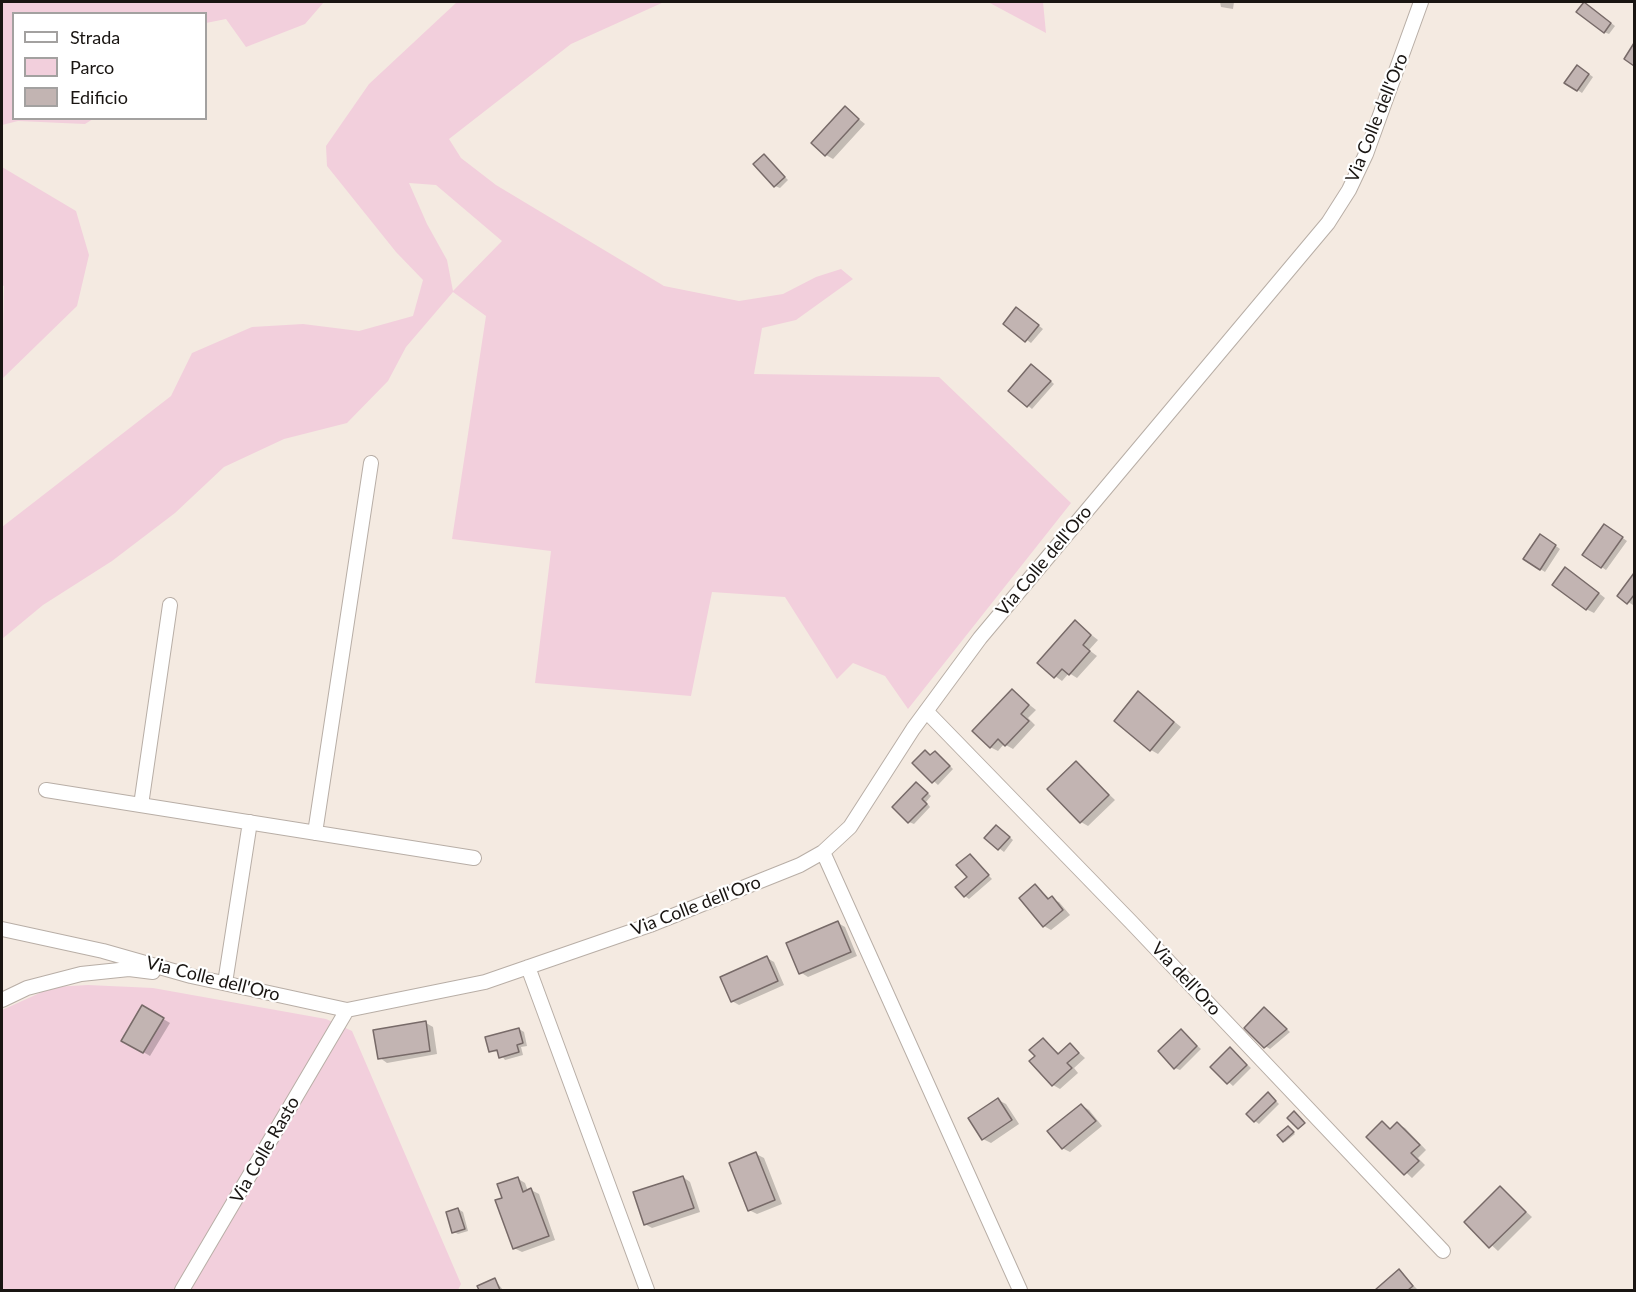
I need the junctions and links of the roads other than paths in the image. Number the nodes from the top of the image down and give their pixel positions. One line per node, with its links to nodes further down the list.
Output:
1 (1421, 2): 4 (street, Via Colle dell'Oro)
2 (371, 463): 8 (street)
3 (170, 605): 6 (street)
4 (926, 711): 9 (street, Via Colle dell'Oro); 17 (street, Via dell'Oro)
5 (46, 790): 6 (street)
6 (141, 805): 7 (street)
7 (250, 822): 8 (street); 14 (street)
8 (315, 833): 10 (street)
9 (824, 852): 12 (street, Via Colle dell'Oro); 20 (street)
10 (474, 858)
11 (2, 929): 13 (street, Via Colle dell'Oro)
12 (528, 967): 16 (street, Via Colle dell'Oro); 19 (street)
13 (191, 976): 14 (street, Via Colle dell'Oro); 15 (street)
14 (225, 983): 16 (street, Via Colle dell'Oro)
15 (2, 1000)
16 (347, 1010): 18 (street, Via Colle Rasto)
17 (1443, 1251)
18 (182, 1290)
19 (647, 1290)
20 (1020, 1290)

